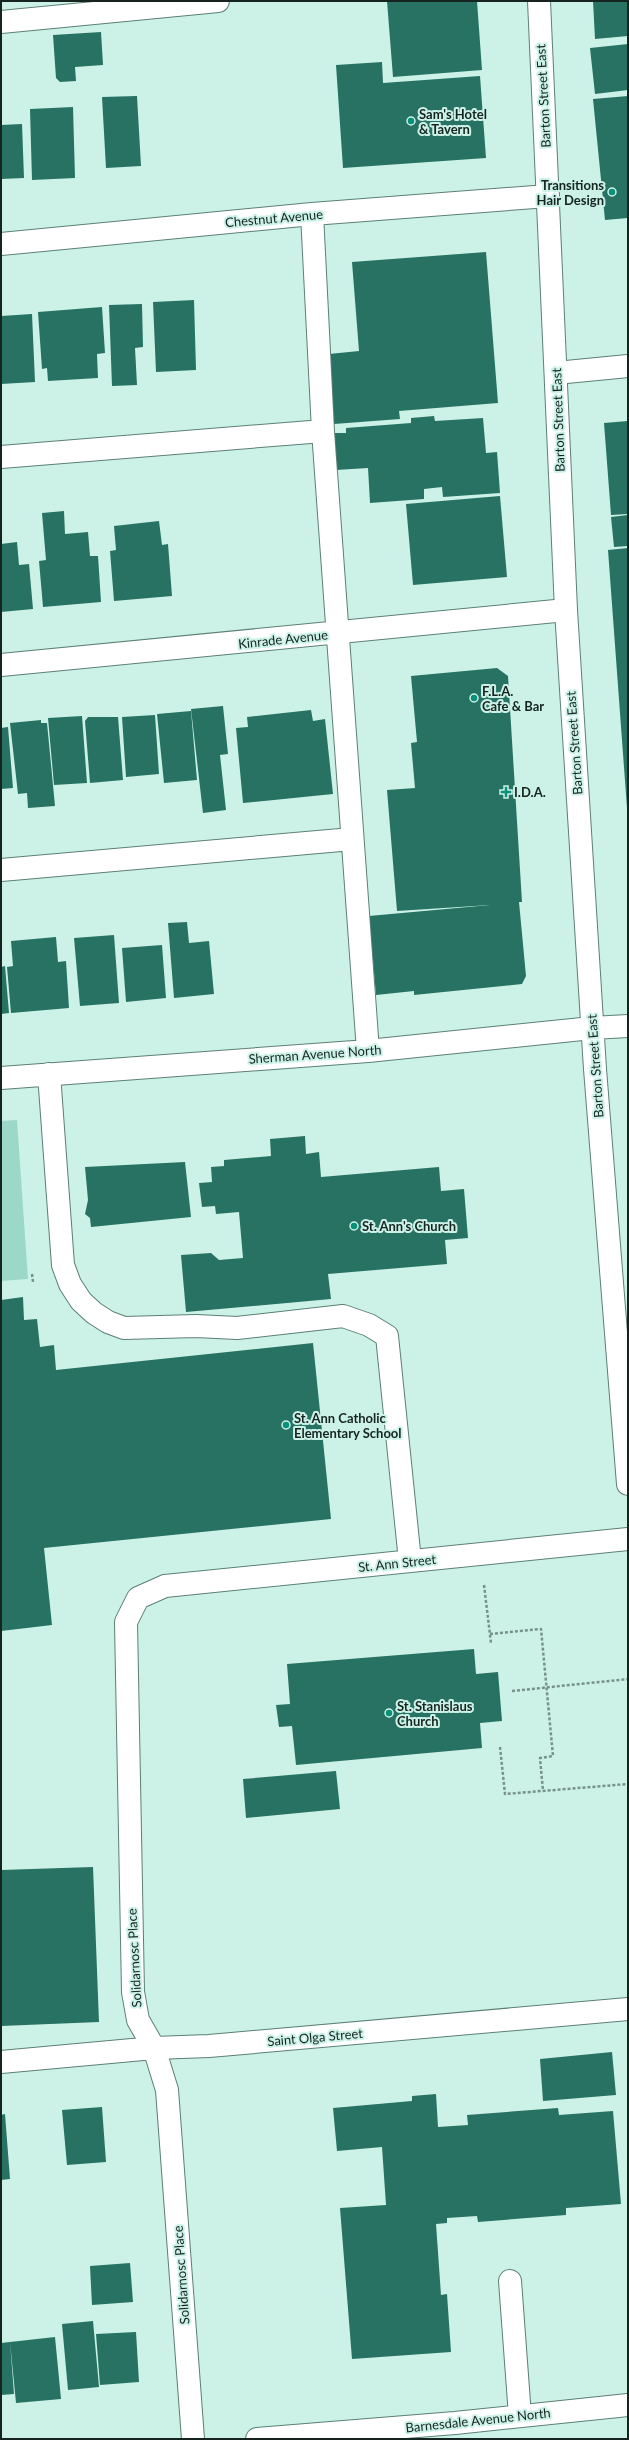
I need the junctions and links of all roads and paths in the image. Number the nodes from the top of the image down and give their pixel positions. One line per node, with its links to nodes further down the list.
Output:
1 (218, 1): 3 (street)
2 (539, 1): 4 (street, Barton Street East)
3 (1, 22)
4 (548, 196): 5 (street, Chestnut Avenue); 8 (street, Barton Street East)
5 (312, 214): 6 (street, Chestnut Avenue); 9 (street)
6 (1, 244)
7 (628, 366): 8 (street)
8 (556, 373): 11 (street, Barton Street East)
9 (323, 431): 10 (street); 12 (street)
10 (1, 457)
11 (566, 610): 12 (street, Kinrade Avenue); 17 (street, Barton Street East)
12 (339, 633): 13 (street, Kinrade Avenue); 14 (street)
13 (1, 665)
14 (352, 839): 15 (street); 18 (street)
15 (1, 870)
16 (628, 1026): 17 (street, Sherman Avenue North)
17 (592, 1028): 18 (street, Sherman Avenue North); 21 (street, Barton Street East)
18 (368, 1051): 19 (street, Sherman Avenue North)
19 (49, 1074): 20 (street, Sherman Avenue North); 24 (street)
20 (1, 1078)
21 (628, 1484)
22 (628, 1539): 23 (street, St. Ann Street)
23 (481, 1554): 24 (street, St. Ann Street); 26 (path)
24 (410, 1562): 25 (street, St. Ann Street)
25 (165, 1586): 35 (street, Solidarnosc Place)
26 (490, 1634): 27 (path); 29 (path)
27 (491, 1644)
28 (628, 1680): 29 (path)
29 (546, 1688): 30 (path); 33 (path)
30 (512, 1691)
31 (500, 1747): 33 (path)
32 (628, 1784): 33 (path)
33 (543, 1791)
34 (628, 2009): 35 (street, Saint Olga Street)
35 (154, 2048): 36 (street, Saint Olga Street); 41 (street, Solidarnosc Place)
36 (1, 2062)
37 (510, 2281): 39 (street)
38 (628, 2405): 39 (street, Barnesdale Avenue North)
39 (520, 2416): 40 (street, Barnesdale Avenue North)
40 (456, 2431): 42 (street, Barnesdale Avenue North)
41 (193, 2439)
42 (257, 2439)

